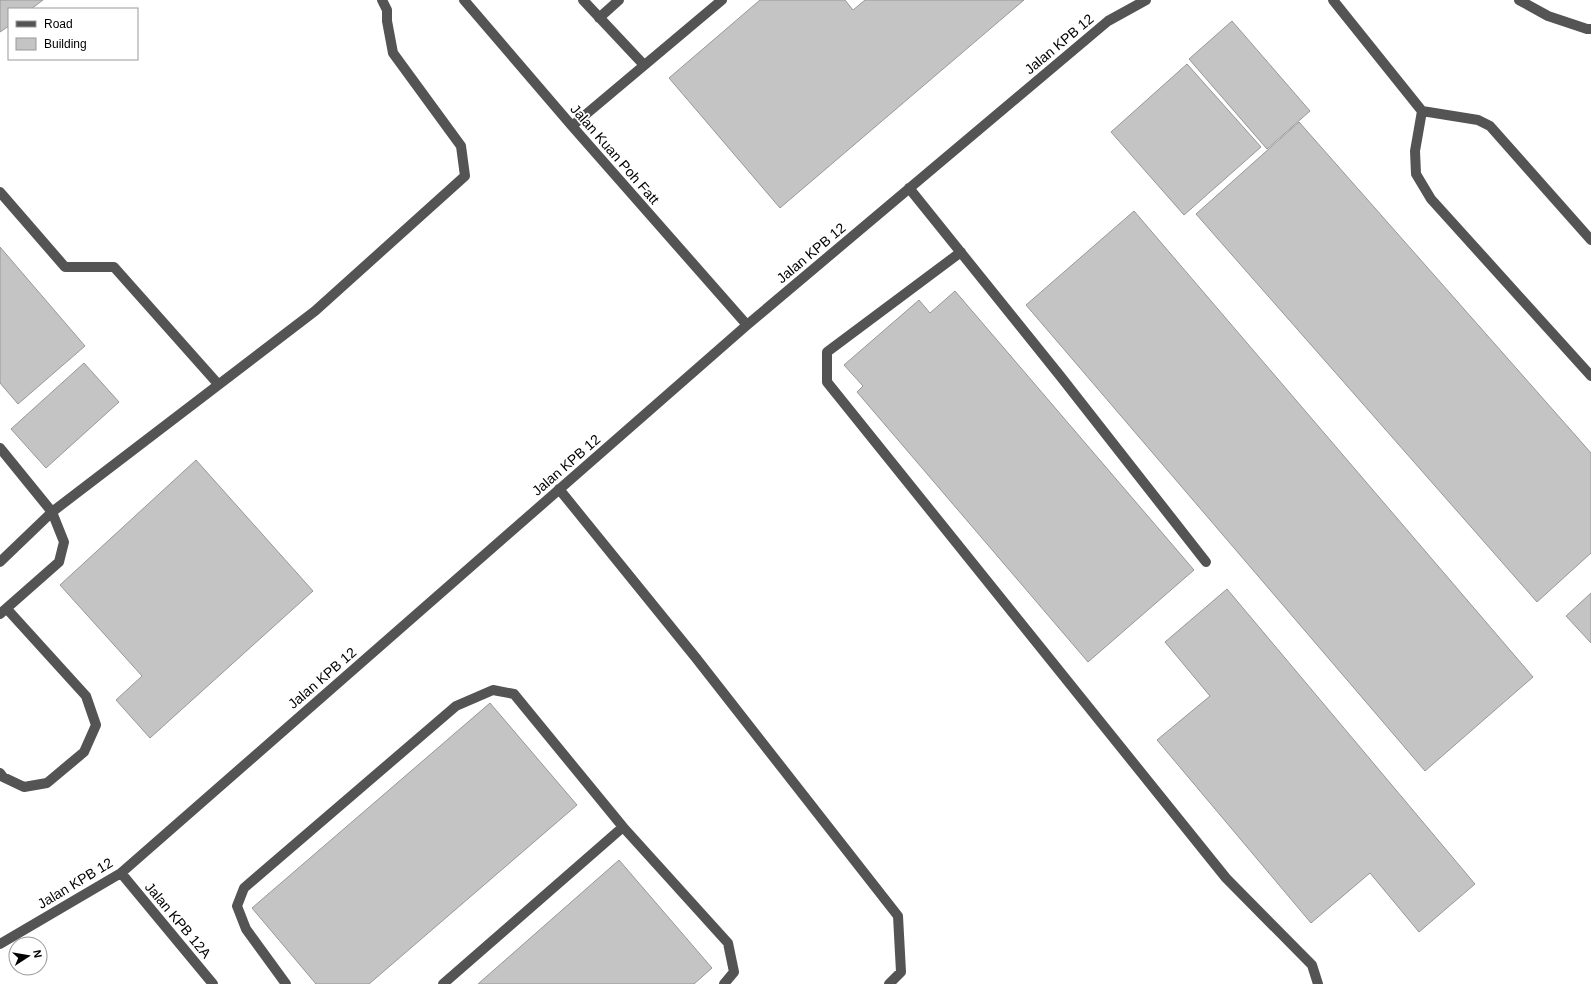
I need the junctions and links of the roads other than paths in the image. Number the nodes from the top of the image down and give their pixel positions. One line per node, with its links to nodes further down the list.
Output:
1 (382, 0): 20 (street)
2 (464, 0): 13 (street, Jalan Kuan Poh Fatt)
3 (583, 0): 9 (street)
4 (619, 0): 9 (street)
5 (722, 0): 11 (street)
6 (1146, 0): 14 (street, Jalan KPB 12)
7 (1333, 0): 12 (street)
8 (1519, 0): 10 (street)
9 (599, 18): 11 (street)
10 (1591, 29)
11 (644, 65): 13 (street)
12 (1422, 111): 16 (street); 19 (street)
13 (572, 126): 18 (street, Jalan Kuan Poh Fatt)
14 (909, 188): 17 (street); 18 (street, Jalan KPB 12)
15 (0, 192): 20 (street)
16 (1591, 240)
17 (961, 252): 25 (street); 36 (street)
18 (747, 325): 22 (street, Jalan KPB 12)
19 (1591, 376)
20 (218, 384): 23 (street)
21 (0, 448): 23 (street)
22 (559, 489): 29 (street, Jalan KPB 12); 35 (street)
23 (52, 512): 24 (street); 26 (street)
24 (0, 562)
25 (1206, 562)
26 (3, 612): 27 (street)
27 (0, 773)
28 (623, 827): 32 (street); 33 (street); 34 (street)
29 (121, 873): 30 (street, Jalan KPB 12); 31 (street, Jalan KPB 12A)
30 (0, 944)
31 (213, 984)
32 (286, 984)
33 (443, 984)
34 (724, 984)
35 (889, 984)
36 (1318, 984)

